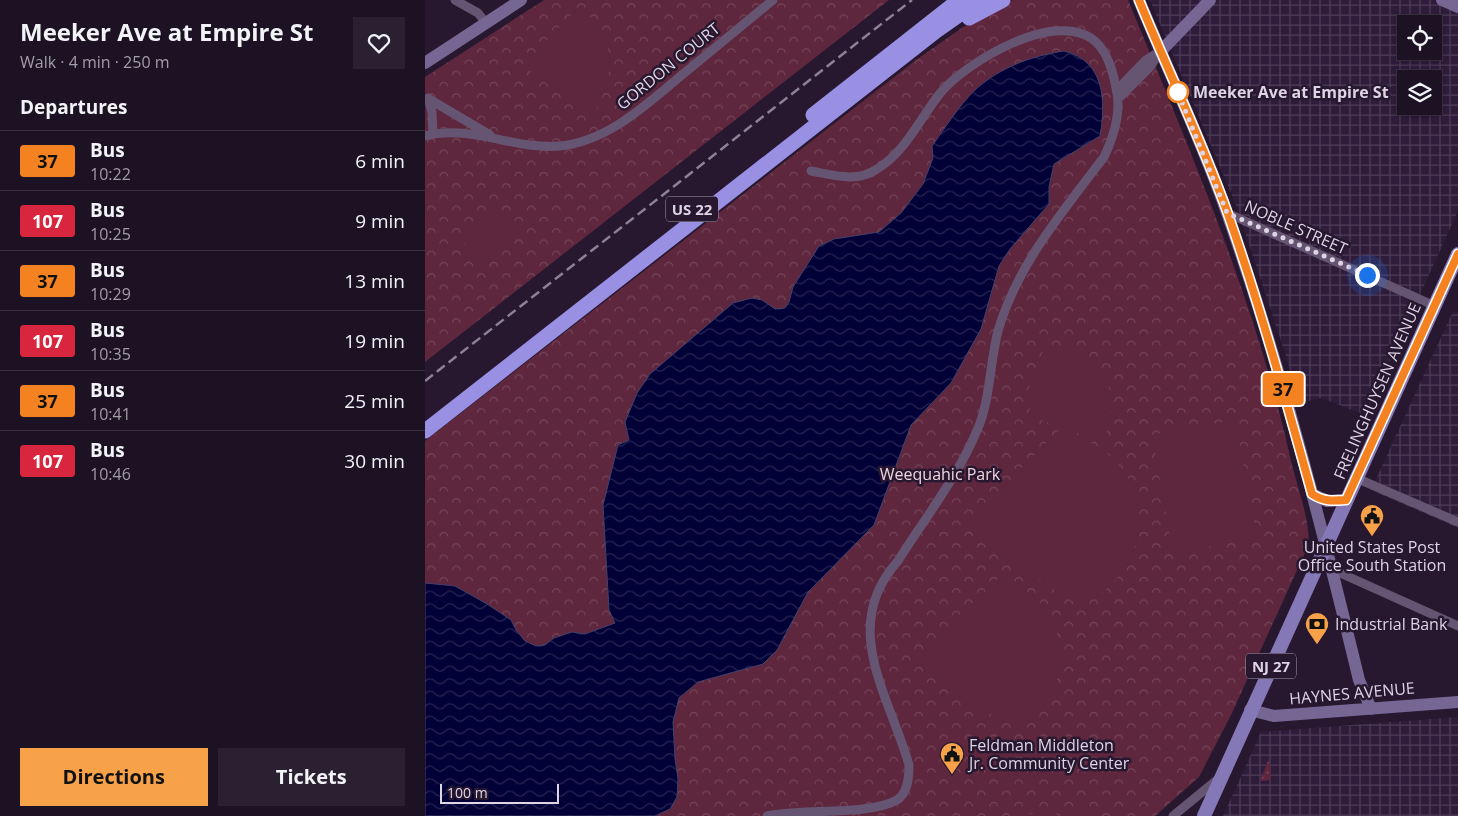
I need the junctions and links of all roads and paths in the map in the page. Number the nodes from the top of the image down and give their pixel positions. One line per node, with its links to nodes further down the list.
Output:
1 (455, 0): 11 (street)
2 (521, 0): 11 (main road)
3 (773, 0): 18 (street, GORDON COURT)
4 (959, 0): 23 (highway, US 22)
5 (980, 0): 14 (highway, US 22)
6 (1003, 0): 14 (highway)
7 (1139, 0): 12 (main road)
8 (1210, 0): 12 (main road)
9 (1442, 0): 10 (main road)
10 (1458, 7)
11 (486, 23): 13 (main road)
12 (1160, 52): 15 (street); 20 (main road)
13 (425, 63)
14 (894, 65): 24 (highway, US 22)
15 (1117, 94): 19 (street); 37 (street)
16 (427, 97): 17 (street); 18 (street)
17 (429, 135): 18 (street, GORDON COURT)
18 (495, 138)
19 (811, 171)
20 (1227, 213): 22 (street, NOBLE STREET); 26 (main road)
21 (1458, 254): 22 (main road, FRELINGHUYSEN AVENUE / NJ 27)
22 (1435, 306): 25 (main road, FRELINGHUYSEN AVENUE / NJ 27)
23 (425, 418)
24 (425, 431)
25 (1356, 478): 27 (main road, FRELINGHUYSEN AVENUE / NJ 27); 28 (street)
26 (1312, 494): 27 (main road); 29 (main road)
27 (1346, 500): 29 (main road, FRELINGHUYSEN AVENUE / NJ 27)
28 (1458, 522)
29 (1326, 545): 30 (main road, FRELINGHUYSEN AVENUE / NJ 27); 31 (main road)
30 (1317, 563): 31 (street); 35 (main road, FRELINGHUYSEN AVENUE / NJ 27)
31 (1331, 569): 32 (street); 34 (main road)
32 (1458, 626)
33 (1458, 702): 34 (main road, HAYNES AVENUE)
34 (1371, 709): 35 (main road, HAYNES AVENUE)
35 (1250, 710): 36 (main road, FRELINGHUYSEN AVENUE / NJ 27)
36 (1221, 777): 39 (street); 40 (main road, FRELINGHUYSEN AVENUE / NJ 27)
37 (845, 814): 38 (street)
38 (767, 816)
39 (1173, 816)
40 (1204, 816)

